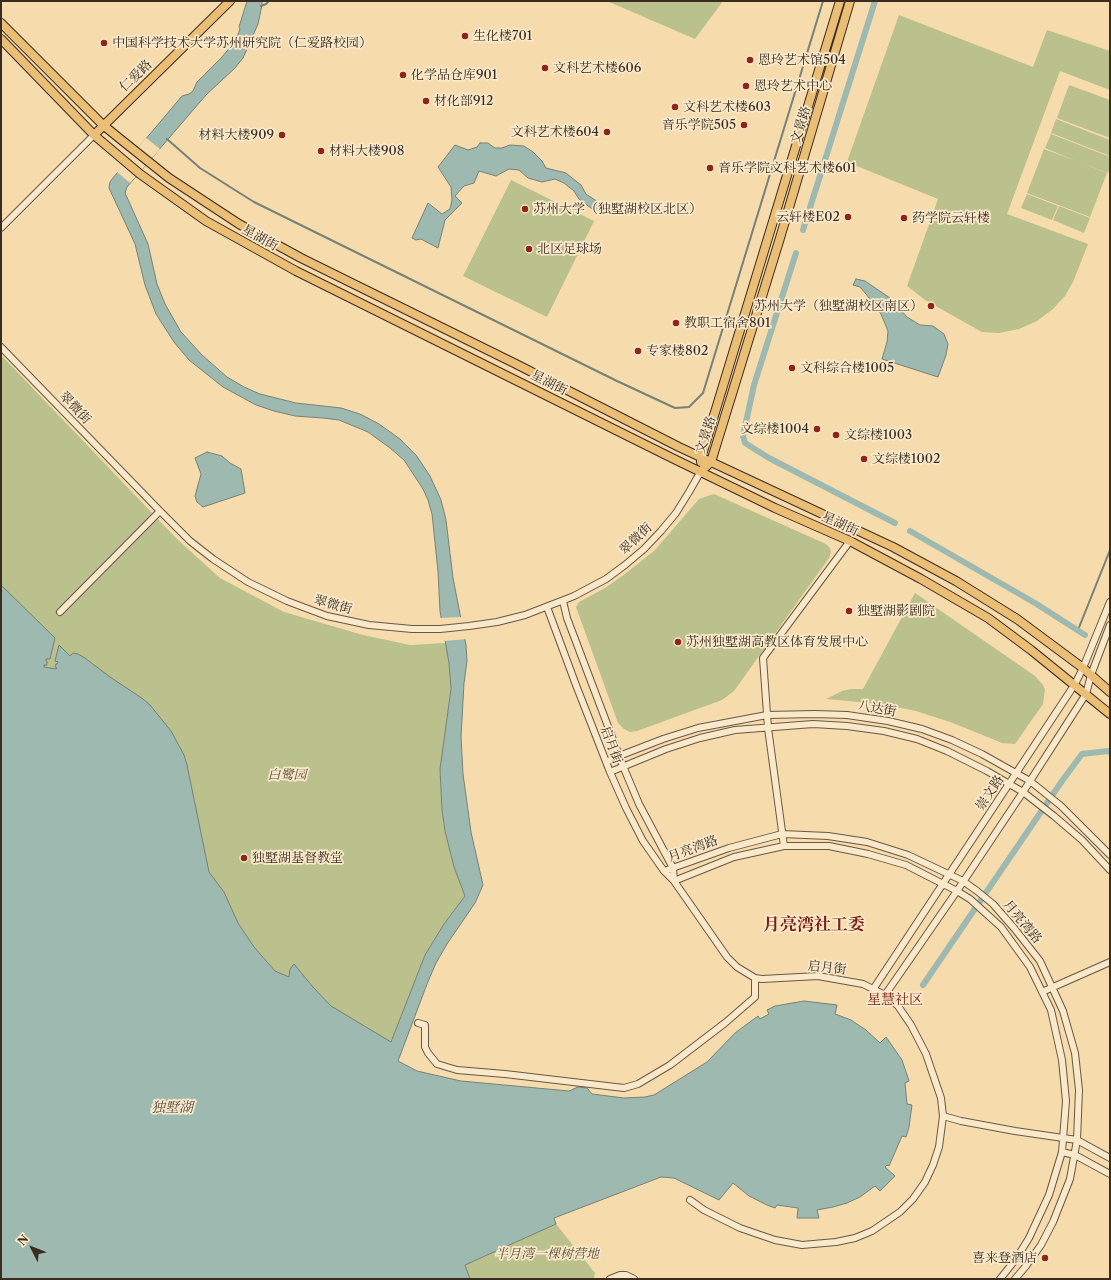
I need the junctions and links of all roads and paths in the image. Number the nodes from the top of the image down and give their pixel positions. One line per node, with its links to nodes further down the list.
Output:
1 (230, 1): 8 (main road, 仁爱路)
2 (840, 1): 12 (main road, 文景路)
3 (850, 1): 13 (main road, 文景路)
4 (1, 20): 6 (main road)
5 (1, 23): 6 (main road, 星湖街)
6 (10, 31): 8 (main road, 星湖街)
7 (2, 42): 9 (main road, 星湖街)
8 (103, 125): 9 (main road, 仁爱路); 12 (main road, 星湖街)
9 (94, 135): 10 (street); 14 (main road, 星湖街)
10 (1, 228)
11 (1, 347): 15 (street, 翠微街)
12 (701, 458): 13 (main road, 星湖街); 14 (main road, 文景路)
13 (711, 462): 14 (main road, 文景路); 22 (main road, 星湖街)
14 (701, 471): 16 (main road, 星湖街); 17 (street, 翠微街)
15 (160, 512): 19 (street, 翠微街); 20 (street)
16 (850, 541): 24 (main road, 星湖街); 28 (street)
17 (563, 601): 19 (street, 翠微街); 30 (street, 启月街)
18 (1110, 602): 22 (street, 崇文路)
19 (547, 607): 31 (street, 启月街)
20 (60, 612)
21 (1110, 625): 23 (street, 崇文路)
22 (1083, 668): 23 (main road, 星湖街); 24 (street, 崇文路)
23 (1091, 675): 25 (main road, 星湖街); 26 (street, 崇文路)
24 (1075, 684): 26 (main road, 星湖街); 34 (street, 崇文路)
25 (1110, 692)
26 (1086, 694): 27 (main road, 星湖街); 35 (street, 崇文路)
27 (1110, 714)
28 (767, 715): 29 (street); 30 (street, 八达街); 34 (street, 八达街)
29 (768, 728): 32 (street, 八达街); 36 (street, 八达街); 38 (street)
30 (619, 756): 31 (street, 八达街); 32 (street, 启月街)
31 (606, 762): 33 (street, 启月街)
32 (623, 766): 33 (street, 八达街); 41 (street, 启月街)
33 (610, 772): 43 (street, 启月街)
34 (1016, 774): 35 (street, 八达街); 36 (street, 崇文路)
35 (1030, 781): 37 (street, 崇文路); 40 (street, 八达街)
36 (1010, 784): 37 (street, 八达街); 44 (street, 崇文路)
37 (1023, 792): 42 (street, 八达街); 46 (street, 崇文路)
38 (782, 834): 39 (street); 41 (street, 月亮湾路); 44 (street, 月亮湾路)
39 (784, 846): 45 (street, 月亮湾路); 47 (street, 月亮湾路)
40 (1110, 854)
41 (673, 868): 43 (street, 月亮湾路); 45 (street, 启月街)
42 (1110, 870)
43 (664, 871): 45 (street, 启月街)
44 (948, 874): 46 (street, 月亮湾路); 47 (street, 崇文路)
45 (674, 881): 50 (street, 启月街)
46 (963, 881): 48 (street, 崇文路); 51 (street, 月亮湾路)
47 (942, 884): 48 (street, 月亮湾路); 52 (street, 崇文路)
48 (957, 891): 53 (street, 月亮湾路); 54 (street, 崇文路)
49 (1110, 962): 51 (street)
50 (755, 978): 52 (street, 启月街); 55 (street)
51 (1052, 987): 53 (street); 58 (street, 月亮湾路)
52 (874, 988): 54 (street, 启月街)
53 (1042, 992): 57 (street, 月亮湾路)
54 (885, 995): 56 (street, 启月街)
55 (418, 1023)
56 (943, 1116): 57 (street); 63 (street, 启月街)
57 (1064, 1139): 58 (street); 59 (street, 月亮湾路)
58 (1077, 1140): 60 (street, 月亮湾路); 61 (street)
59 (1062, 1152): 60 (street); 66 (street, 月亮湾路)
60 (1075, 1156): 62 (street); 67 (street, 月亮湾路)
61 (1110, 1158)
62 (1110, 1174)
63 (690, 1200)
64 (610, 1279): 65 (street)
65 (634, 1279)
66 (1000, 1279)
67 (1015, 1279)

